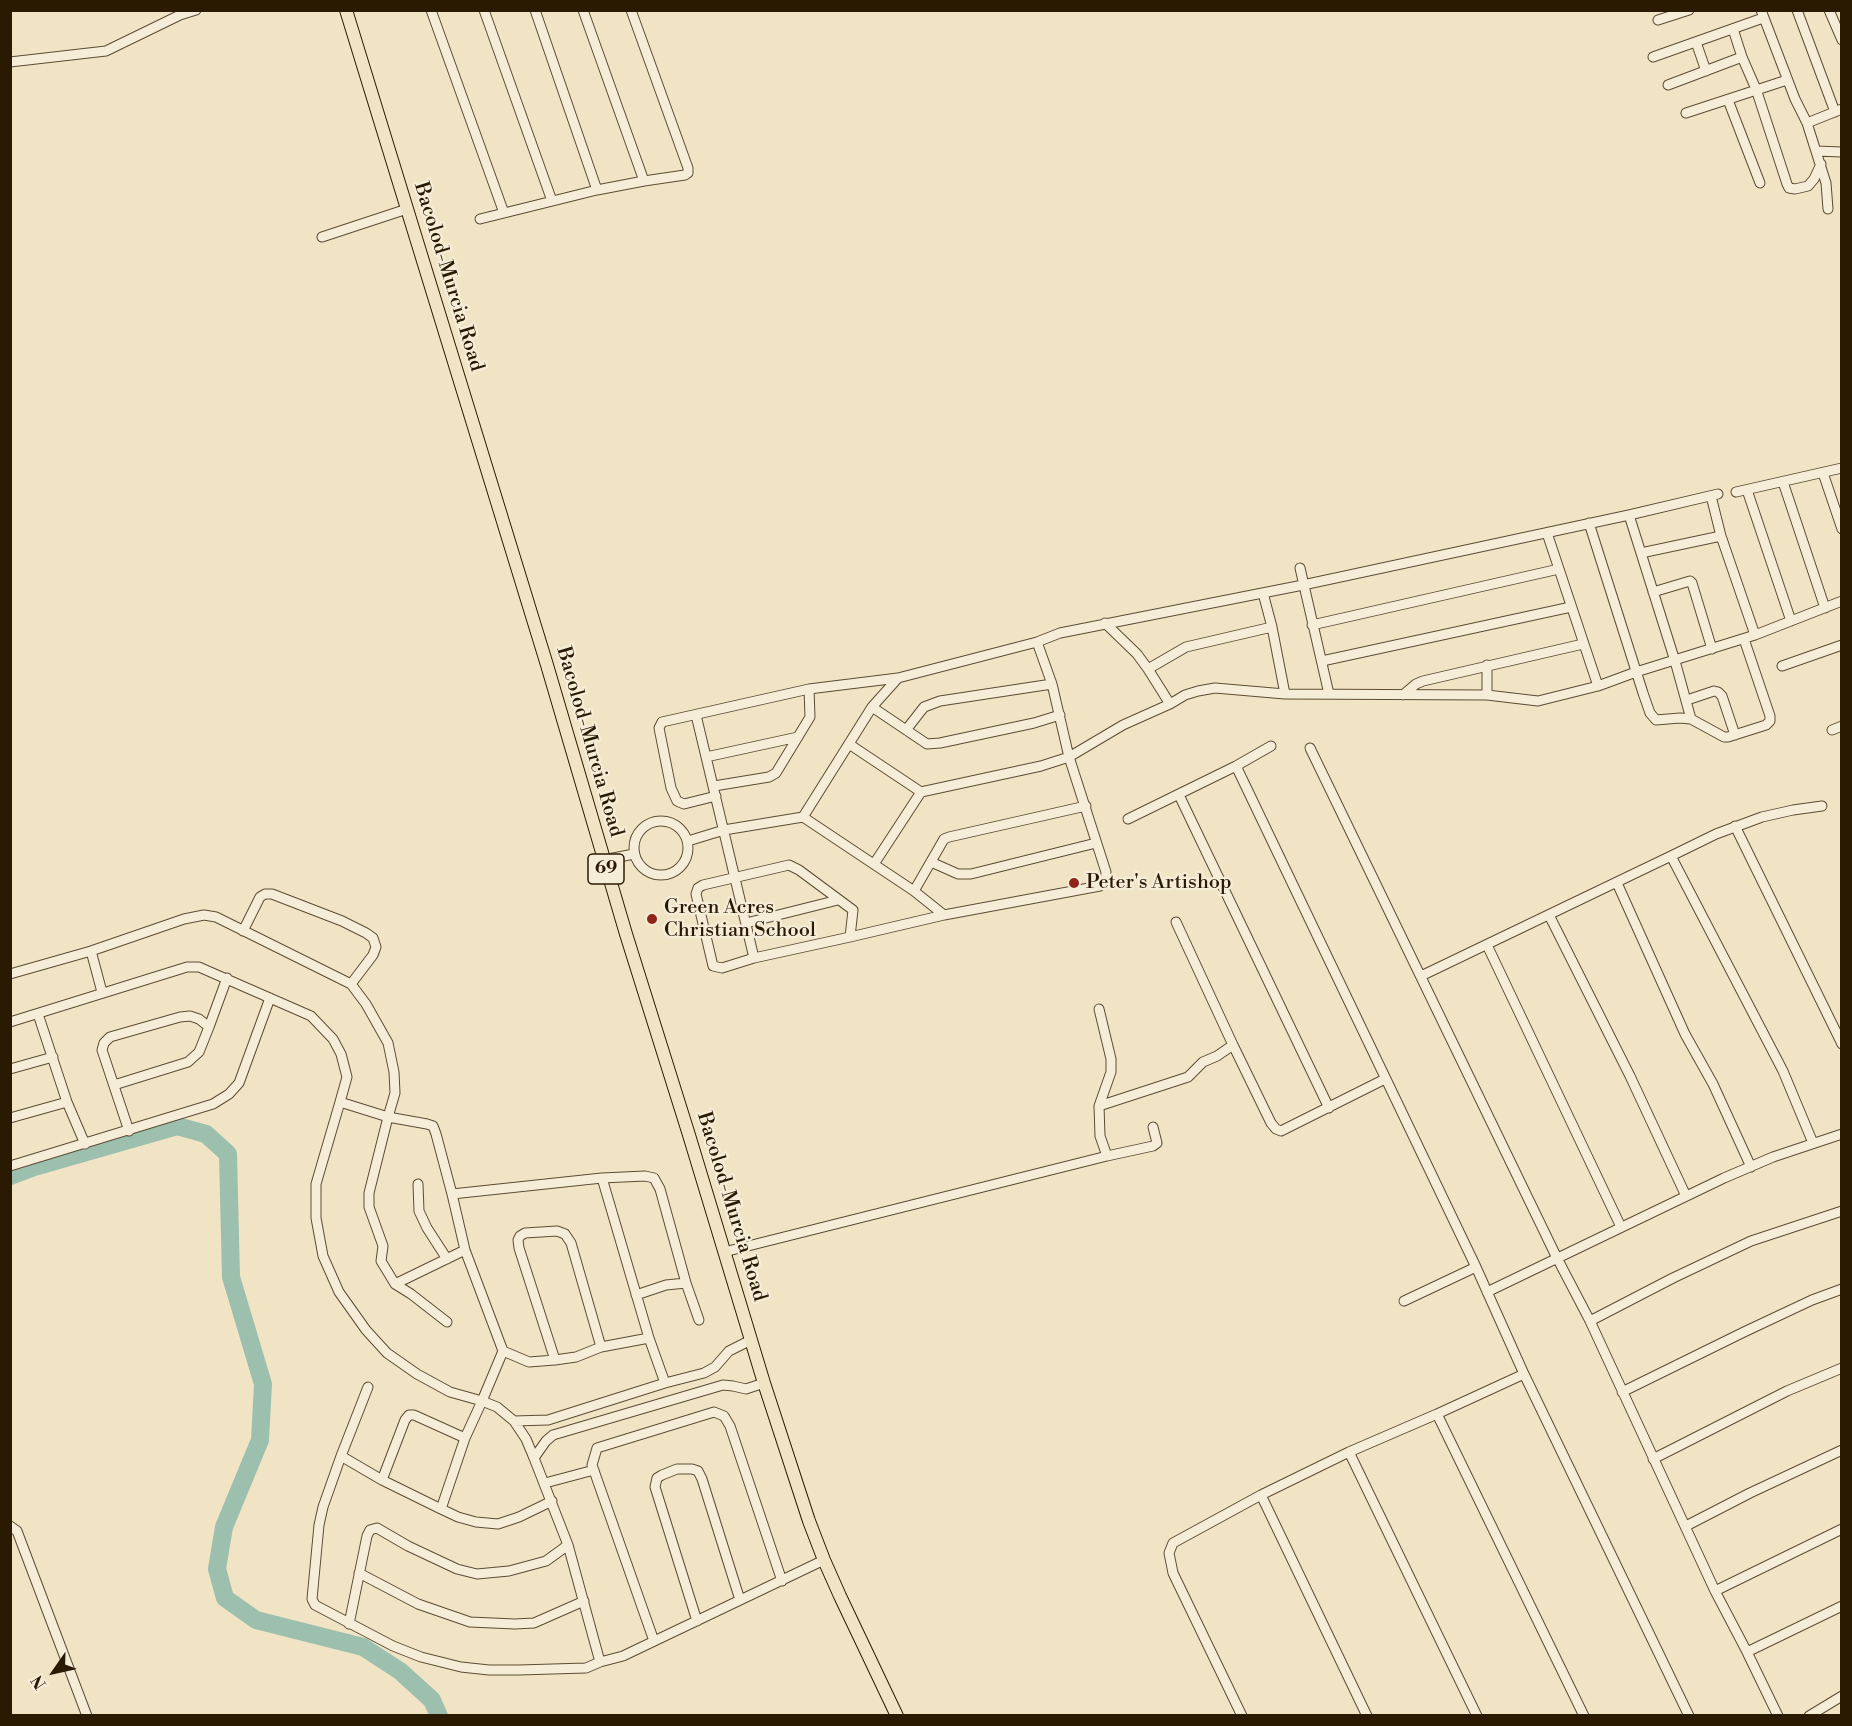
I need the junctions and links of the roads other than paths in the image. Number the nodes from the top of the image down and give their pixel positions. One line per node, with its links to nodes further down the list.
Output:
1 (196, 10): 18 (street)
2 (346, 10): 34 (main road, Bacolod-Murcia Road / 69)
3 (431, 10): 36 (street)
4 (484, 10): 33 (street)
5 (535, 10): 32 (street)
6 (584, 10): 30 (street)
7 (632, 10): 30 (street)
8 (1689, 10): 12 (street)
9 (1797, 10): 24 (street)
10 (1829, 10): 14 (street)
11 (1762, 14): 13 (street); 20 (street)
12 (1658, 20)
13 (1733, 29): 15 (street); 17 (street)
14 (1842, 40)
15 (1696, 42): 16 (street); 19 (street)
16 (1653, 57)
17 (1742, 57): 19 (street); 22 (street)
18 (10, 62)
19 (1706, 70): 21 (street)
20 (1787, 80): 22 (street); 26 (street)
21 (1668, 85)
22 (1756, 89): 23 (street); 29 (street)
23 (1728, 100): 25 (street); 31 (street)
24 (1838, 111): 26 (street)
25 (1686, 113)
26 (1807, 123): 27 (street)
27 (1816, 151): 28 (street); 29 (street)
28 (1842, 152)
29 (1821, 164): 35 (street)
30 (644, 181): 32 (street)
31 (1760, 183)
32 (597, 190): 33 (street)
33 (552, 201): 36 (street)
34 (407, 209): 38 (street); 113 (main road, Bacolod-Murcia Road / 69)
35 (1828, 209)
36 (504, 213): 37 (street)
37 (480, 219)
38 (322, 237)
39 (1842, 468): 40 (street)
40 (1823, 472): 41 (street); 45 (street)
41 (1783, 482): 42 (street); 58 (street)
42 (1747, 490): 43 (street); 59 (street)
43 (1736, 492)
44 (1629, 515): 46 (street); 49 (street); 50 (street)
45 (1840, 517): 47 (street)
46 (1589, 523): 48 (street); 74 (street)
47 (1842, 529)
48 (1547, 533): 52 (street); 53 (street)
49 (1721, 536): 50 (street); 63 (street)
50 (1641, 553): 54 (street)
51 (1300, 568): 53 (street)
52 (1559, 569): 57 (street); 61 (street)
53 (1303, 585): 55 (street); 61 (street)
54 (1653, 592): 68 (street); 70 (street)
55 (1263, 593): 60 (street); 62 (street)
56 (1842, 601): 58 (street)
57 (1571, 607): 66 (street); 69 (street)
58 (1825, 608): 59 (street)
59 (1791, 621): 63 (street)
60 (1105, 623): 65 (street); 73 (street)
61 (1312, 625): 69 (street)
62 (1272, 627): 73 (street); 79 (street)
63 (1755, 635): 64 (street)
64 (1744, 639): 68 (street); 92 (street)
65 (1037, 642): 75 (street); 76 (street)
66 (1583, 644): 71 (street); 77 (street)
67 (1842, 645): 72 (street)
68 (1712, 649): 70 (street)
69 (1322, 661): 80 (street)
70 (1675, 661): 74 (street); 83 (street)
71 (1487, 665): 81 (street); 82 (street)
72 (1782, 666)
73 (1148, 669): 84 (street)
74 (1636, 672): 77 (street); 88 (street)
75 (898, 678): 78 (street); 85 (street)
76 (1052, 684): 87 (street); 90 (street)
77 (1598, 686): 82 (street)
78 (810, 689): 86 (street); 93 (street)
79 (1285, 694): 80 (street); 84 (street)
80 (1329, 694): 81 (street)
81 (1403, 695): 82 (street)
82 (1487, 695)
83 (1687, 700): 88 (street); 92 (street)
84 (1170, 704): 98 (street)
85 (872, 707): 90 (street); 94 (street)
86 (696, 715): 97 (street); 100 (street)
87 (1060, 715): 90 (street); 98 (street)
88 (1691, 719): 92 (street)
89 (1842, 726): 91 (street)
90 (906, 730)
91 (1832, 730)
92 (1735, 735)
93 (798, 737): 97 (street); 100 (street)
94 (849, 744): 101 (street); 105 (street)
95 (1270, 746): 99 (street)
96 (1310, 748): 130 (street)
97 (706, 757): 100 (street)
98 (1069, 757): 101 (street); 103 (street)
99 (1236, 766): 102 (street); 143 (street)
100 (715, 791): 108 (street)
101 (921, 792): 115 (street)
102 (1179, 795): 106 (street); 148 (street)
103 (1086, 806): 110 (street); 114 (street)
104 (1822, 806): 107 (street)
105 (803, 817): 108 (street); 115 (street)
106 (1128, 819)
107 (1735, 826): 112 (street); 139 (street)
108 (724, 831): 109 (street); 116 (street)
109 (688, 841): 111 (street); 111 (street)
110 (1096, 843): 114 (street); 120 (street)
111 (634, 854): 113 (street)
112 (1671, 856): 117 (street); 154 (street)
113 (603, 860): 166 (main road, Bacolod-Murcia Road / 69)
114 (931, 862): 118 (street)
115 (874, 864): 118 (street)
116 (735, 878): 119 (street); 123 (street); 128 (street)
117 (1617, 883): 121 (street); 158 (street)
118 (914, 891): 120 (street)
119 (838, 900): 123 (street); 125 (street)
120 (945, 915): 125 (street)
121 (1549, 915): 126 (street); 162 (street)
122 (1176, 922): 140 (street)
123 (746, 923): 128 (street)
124 (243, 931): 127 (street); 132 (street); 132 (street)
125 (850, 937): 128 (street)
126 (1487, 945): 130 (street); 164 (street)
127 (91, 951): 129 (street); 133 (street)
128 (754, 958)
129 (10, 974)
130 (1421, 976): 167 (street)
131 (227, 978): 133 (street); 134 (street); 138 (street)
132 (351, 984): 149 (street)
133 (102, 992): 136 (street)
134 (270, 998): 146 (street); 152 (street)
135 (1099, 1009): 147 (street)
136 (38, 1014): 137 (street); 141 (street)
137 (10, 1022)
138 (209, 1027): 144 (street); 144 (street)
139 (1842, 1044)
140 (1233, 1045): 147 (street); 148 (street)
141 (53, 1057): 142 (street); 145 (street)
142 (10, 1069)
143 (1385, 1079): 148 (street); 169 (street)
144 (114, 1084): 152 (street)
145 (68, 1102): 150 (street); 155 (street)
146 (340, 1102): 149 (street); 193 (street)
147 (1099, 1106): 156 (street)
148 (1329, 1108)
149 (388, 1117): 161 (street); 171 (street)
150 (10, 1118)
151 (1153, 1127): 156 (street)
152 (129, 1131): 155 (street)
153 (1842, 1134): 154 (street)
154 (1813, 1143): 158 (street)
155 (84, 1144): 157 (street)
156 (1107, 1156): 166 (street)
157 (10, 1166)
158 (1751, 1167): 162 (street)
159 (602, 1178): 161 (street); 170 (street); 174 (street)
160 (418, 1184): 168 (street)
161 (452, 1194): 165 (street)
162 (1686, 1196): 164 (street)
163 (1842, 1211): 177 (street)
164 (1621, 1227): 167 (street)
165 (465, 1250): 168 (street); 182 (street)
166 (724, 1252): 180 (main road, Bacolod-Murcia Road / 69)
167 (1557, 1258): 173 (street); 177 (street)
168 (447, 1259): 171 (street)
169 (1476, 1267): 173 (street); 175 (street)
170 (686, 1283): 174 (street); 176 (street)
171 (395, 1284): 178 (street)
172 (1842, 1289): 190 (street)
173 (1487, 1292): 185 (street)
174 (636, 1295): 179 (street)
175 (1404, 1301)
176 (699, 1320)
177 (1590, 1321): 190 (street)
178 (447, 1322)
179 (649, 1338): 181 (street); 187 (street)
180 (750, 1340): 186 (street); 188 (main road, Bacolod-Murcia Road / 69)
181 (601, 1347): 183 (street); 183 (street)
182 (503, 1351): 183 (street); 193 (street)
183 (555, 1360)
184 (1842, 1368): 204 (street)
185 (1524, 1374): 194 (street); 234 (street)
186 (683, 1378): 187 (street); 191 (street)
187 (665, 1383): 192 (street)
188 (764, 1383): 191 (street); 215 (main road, Bacolod-Murcia Road / 69)
189 (368, 1388): 202 (street)
190 (1622, 1392): 204 (street)
191 (689, 1395): 195 (street)
192 (613, 1399): 195 (street); 196 (street)
193 (482, 1401): 197 (street); 199 (street)
194 (1437, 1414): 201 (street); 233 (street)
195 (619, 1415): 198 (street)
196 (548, 1420): 197 (street); 198 (street)
197 (514, 1421): 203 (street)
198 (553, 1435): 203 (street)
199 (465, 1438): 206 (street); 210 (street)
200 (1842, 1450): 212 (street)
201 (1349, 1452): 208 (street); 232 (street)
202 (341, 1456): 206 (street); 223 (street)
203 (534, 1458): 207 (street)
204 (1653, 1459): 212 (street)
205 (594, 1470): 207 (street); 217 (street); 224 (street)
206 (382, 1480): 210 (street)
207 (545, 1483): 209 (street)
208 (1261, 1495): 230 (street); 231 (street)
209 (552, 1501): 210 (street); 214 (street)
210 (441, 1509)
211 (10, 1526): 228 (street)
212 (1686, 1526): 218 (street)
213 (1842, 1529): 218 (street)
214 (568, 1545): 216 (street); 220 (street)
215 (824, 1560): 217 (street); 229 (main road, Bacolod-Murcia Road / 69)
216 (359, 1573): 220 (street); 223 (street)
217 (782, 1581): 219 (street)
218 (1715, 1590): 225 (street)
219 (740, 1600): 222 (street); 222 (street)
220 (584, 1601): 226 (street)
221 (1842, 1606): 225 (street)
222 (697, 1621): 224 (street)
223 (349, 1623): 226 (street)
224 (654, 1641): 226 (street)
225 (1747, 1652): 235 (street)
226 (600, 1662)
227 (1842, 1696): 236 (street)
228 (87, 1716)
229 (897, 1716)
230 (1242, 1716)
231 (1367, 1716)
232 (1477, 1716)
233 (1584, 1716)
234 (1689, 1716)
235 (1778, 1716)
236 (1809, 1716)

